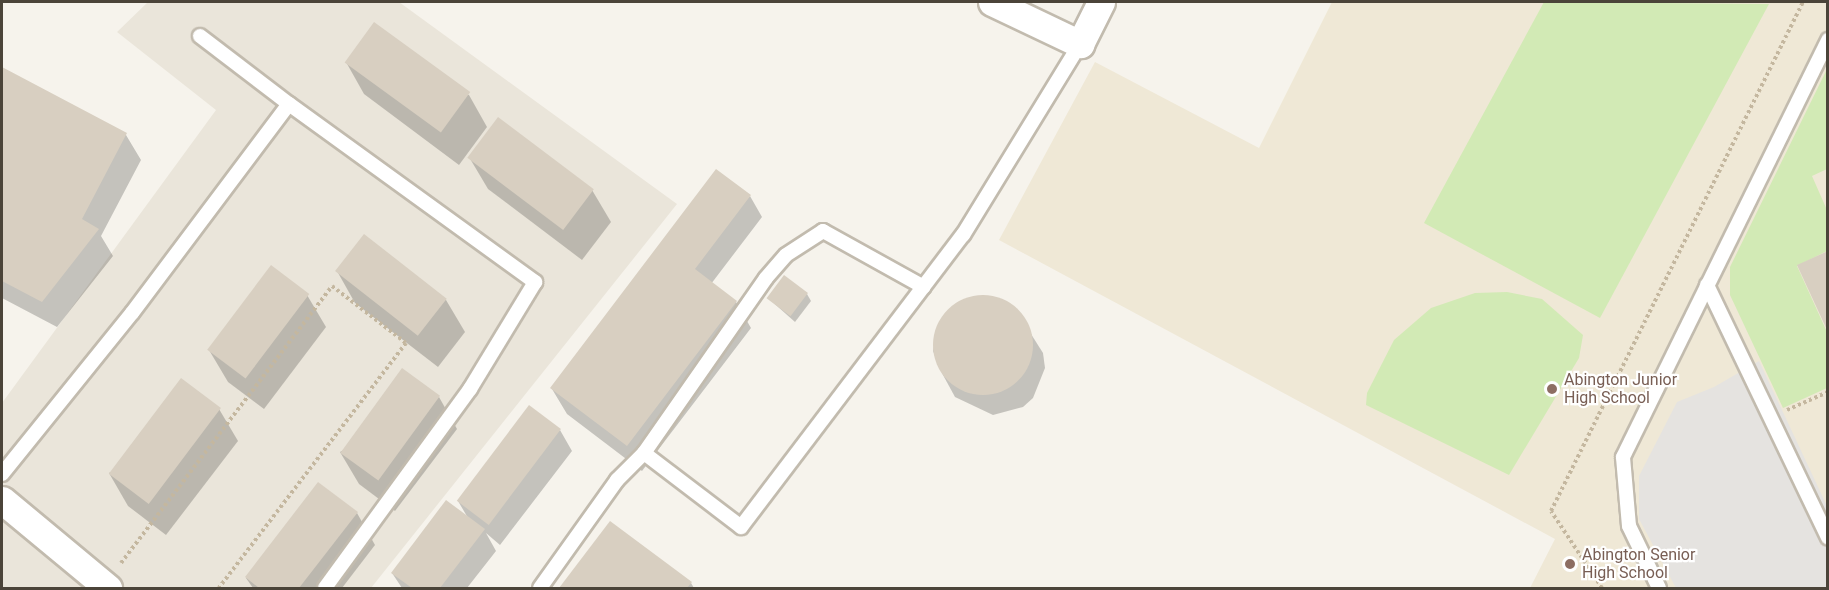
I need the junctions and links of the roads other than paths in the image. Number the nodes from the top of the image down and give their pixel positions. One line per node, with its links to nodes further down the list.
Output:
1 (992, 2): 5 (street)
2 (1101, 2): 5 (street)
3 (200, 36): 6 (lane)
4 (1827, 40): 7 (lane)
5 (1080, 44): 8 (lane)
6 (289, 104): 10 (lane); 14 (lane)
7 (1707, 285): 12 (lane); 16 (lane)
8 (924, 287): 9 (lane); 9 (lane)
9 (644, 453): 15 (lane)
10 (2, 474)
11 (2, 500): 13 (street)
12 (1827, 537)
13 (108, 588)
14 (325, 588)
15 (540, 588)
16 (1659, 588)

